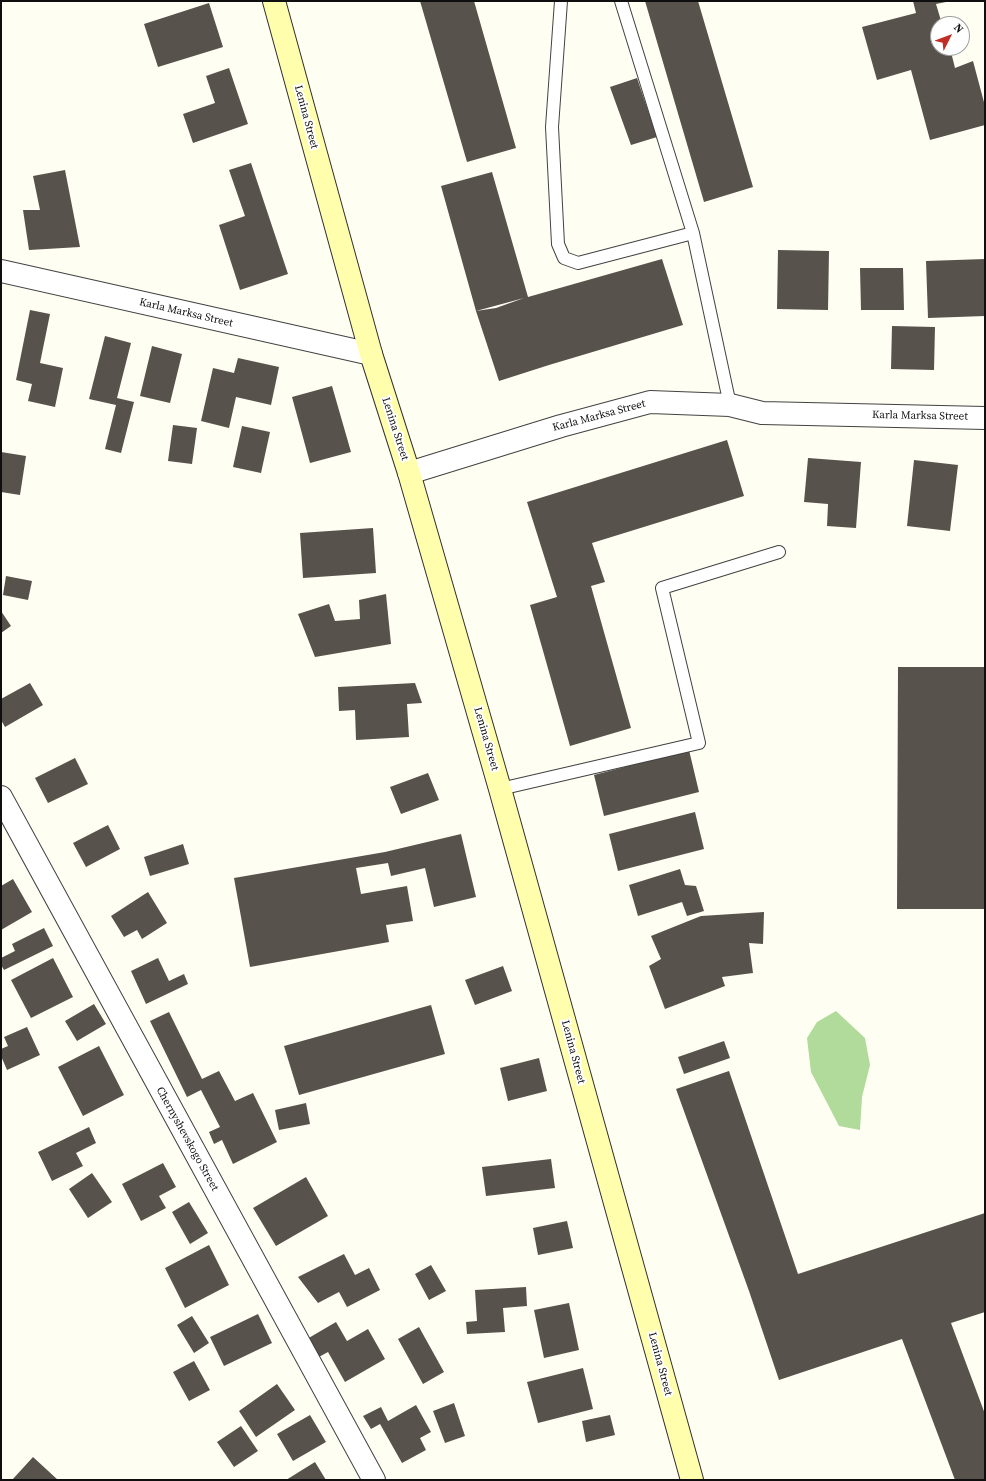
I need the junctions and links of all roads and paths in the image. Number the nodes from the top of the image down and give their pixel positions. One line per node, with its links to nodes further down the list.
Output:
1 (274, 1): 6 (street, Lenina Street)
2 (561, 1): 4 (lane)
3 (622, 1): 4 (lane)
4 (693, 233): 7 (lane)
5 (1, 271): 6 (street, Karla Marksa Street)
6 (371, 354): 9 (street, Lenina Street)
7 (730, 405): 8 (street, Karla Marksa Street); 9 (street, Karla Marksa Street)
8 (985, 418)
9 (410, 473): 11 (street, Lenina Street)
10 (780, 552): 11 (lane)
11 (500, 789): 14 (street, Lenina Street)
12 (1, 797): 13 (street, Chernyshevskogo Street)
13 (374, 1480)
14 (692, 1480)

